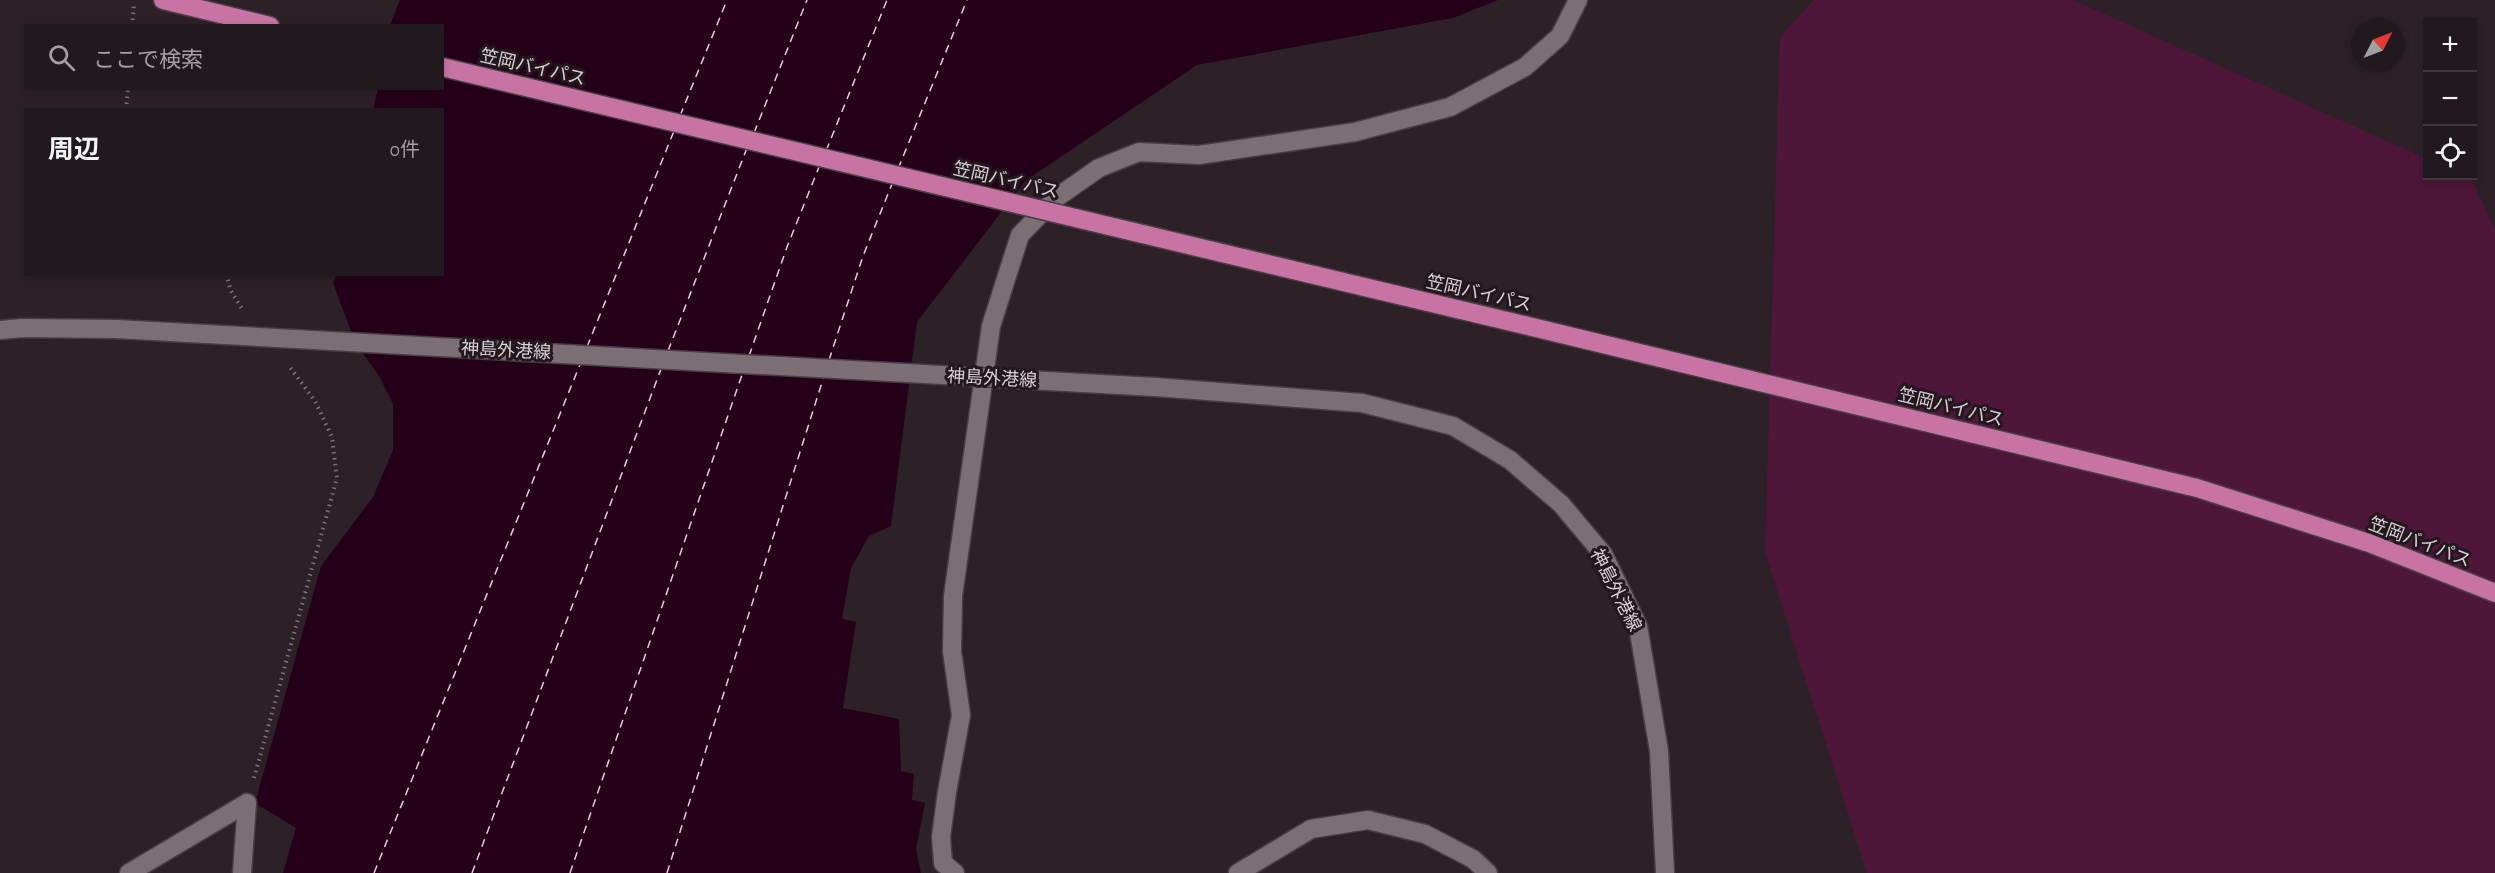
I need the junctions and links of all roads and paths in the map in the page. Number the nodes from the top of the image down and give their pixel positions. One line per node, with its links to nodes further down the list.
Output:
1 (135, 0): 4 (path)
2 (163, 0): 5 (highway)
3 (1578, 0): 17 (main road)
4 (132, 24)
5 (262, 24)
6 (444, 67): 13 (highway, 笠岡バイパス, bridge)
7 (128, 90): 8 (path)
8 (126, 108)
9 (227, 276): 10 (path)
10 (247, 318)
11 (0, 330): 20 (main road, 神島外港線, bridge)
12 (286, 363): 14 (path)
13 (2495, 593)
14 (247, 803): 15 (main road); 16 (main road)
15 (129, 873)
16 (242, 873)
17 (955, 873)
18 (1238, 873): 19 (main road)
19 (1488, 873)
20 (1665, 873)

